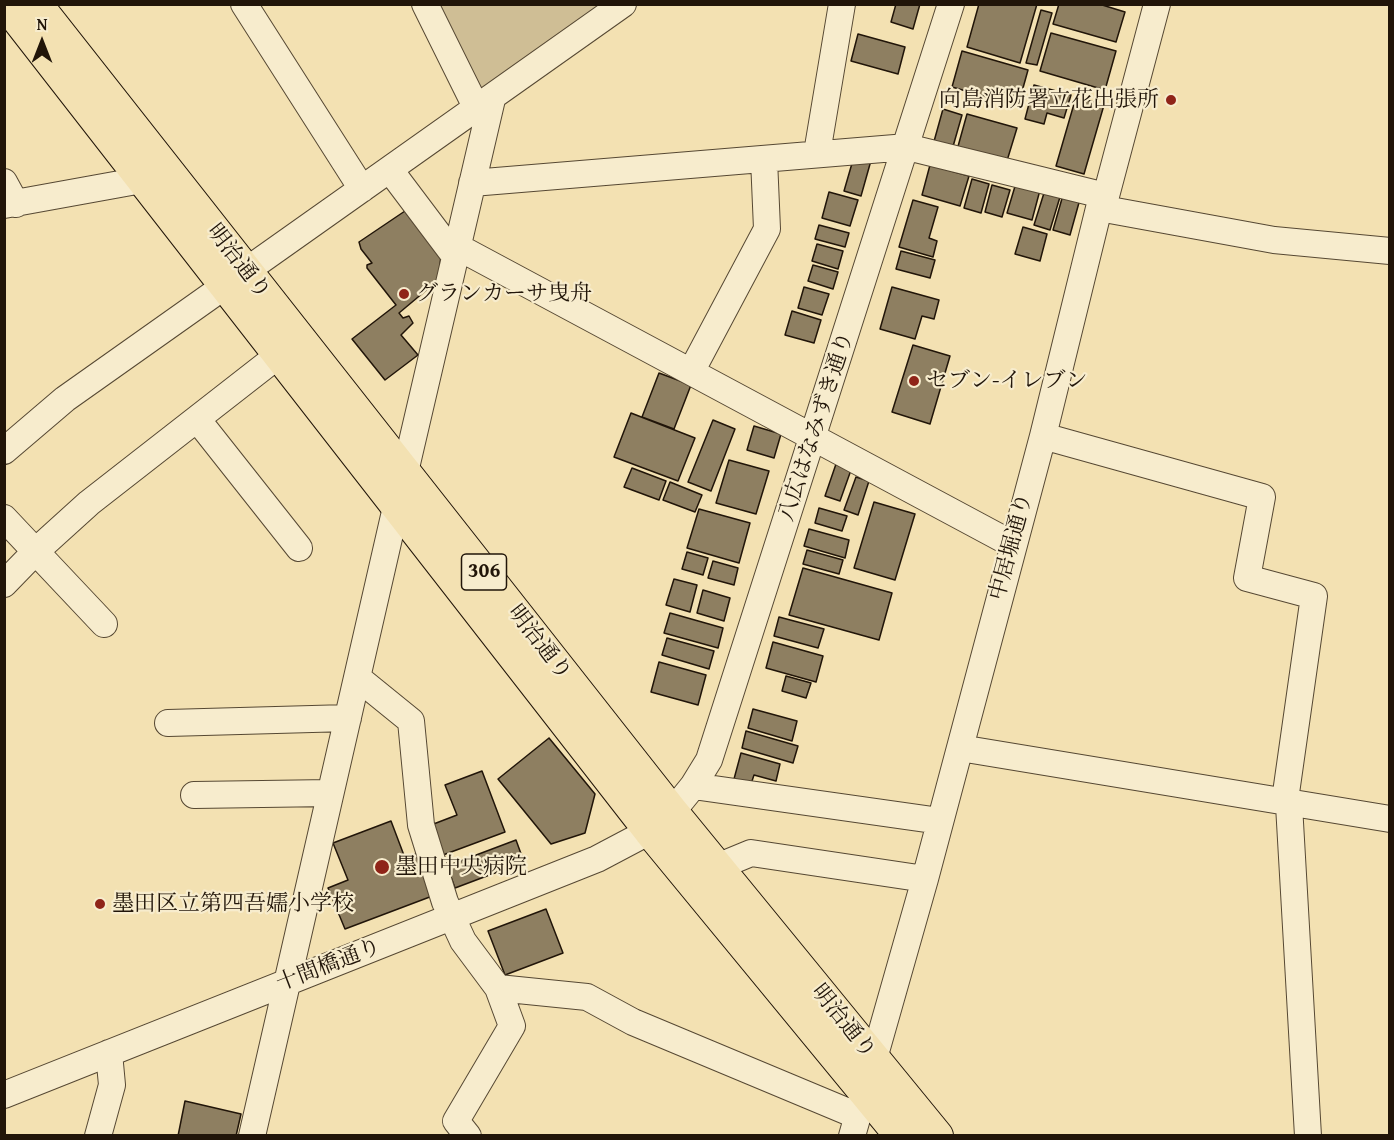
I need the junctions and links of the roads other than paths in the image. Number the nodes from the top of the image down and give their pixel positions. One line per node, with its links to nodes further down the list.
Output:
1 (6, 4): 14 (main road, 明治通り / 306)
2 (36, 4): 21 (main road, 明治通り / 306)
3 (243, 4): 16 (street)
4 (425, 4): 9 (street)
5 (623, 4): 9 (street)
6 (842, 4): 11 (street)
7 (951, 4): 10 (street, 八広はなみずき通り)
8 (1157, 4): 18 (street, 中居堀通り)
9 (484, 104): 13 (street); 15 (street)
10 (906, 147): 11 (street); 18 (street); 27 (street, 八広はなみずき通り)
11 (817, 153): 12 (street)
12 (764, 159): 15 (street); 23 (street)
13 (390, 170): 16 (street); 19 (street)
14 (142, 180): 17 (street); 21 (main road, 明治通り / 306)
15 (472, 183): 19 (street)
16 (362, 189): 21 (street)
17 (8, 197)
18 (1103, 202): 20 (street); 26 (street, 中居堀通り)
19 (455, 250): 23 (street); 28 (street)
20 (1389, 250)
21 (236, 278): 22 (main road, 明治通り / 306); 25 (street); 28 (main road, 明治通り / 306)
22 (280, 354): 24 (street); 29 (main road, 明治通り / 306)
23 (691, 372): 27 (street)
24 (197, 419): 32 (street); 33 (street)
25 (9, 435)
26 (1043, 436): 31 (street, 中居堀通り); 43 (street)
27 (814, 438): 31 (street); 40 (street, 八広はなみずき通り)
28 (405, 472): 45 (main road, 明治通り / 306)
29 (397, 503): 36 (street); 45 (main road, 明治通り / 306)
30 (4, 518): 33 (street)
31 (1012, 544): 39 (street, 中居堀通り)
32 (299, 548)
33 (36, 551): 34 (street); 35 (street)
34 (4, 584)
35 (104, 624)
36 (358, 678): 37 (street); 49 (street)
37 (348, 718): 38 (street); 41 (street)
38 (168, 723)
39 (960, 748): 43 (street); 46 (street, 中居堀通り)
40 (693, 786): 45 (street, 八広はなみずき通り); 46 (street)
41 (330, 793): 42 (street); 50 (street)
42 (194, 795)
43 (1289, 805): 44 (street); 61 (street)
44 (1389, 819)
45 (661, 821): 47 (main road, 明治通り / 306); 49 (street, 十間橋通り); 55 (main road, 明治通り / 306)
46 (940, 821): 48 (street, 中居堀通り)
47 (717, 867): 48 (street); 53 (main road, 明治通り / 306)
48 (925, 879): 53 (street, 中居堀通り)
49 (452, 918): 50 (street, 十間橋通り); 51 (street)
50 (288, 982): 52 (street, 十間橋通り); 57 (street)
51 (498, 988): 55 (street); 58 (street)
52 (109, 1053): 54 (street, 十間橋通り); 56 (street)
53 (873, 1058): 55 (street, 中居堀通り); 60 (main road, 明治通り / 306)
54 (4, 1095)
55 (858, 1114): 59 (main road, 明治通り / 306)
56 (98, 1136)
57 (252, 1136)
58 (468, 1136)
59 (902, 1136)
60 (937, 1136)
61 (1308, 1136)

